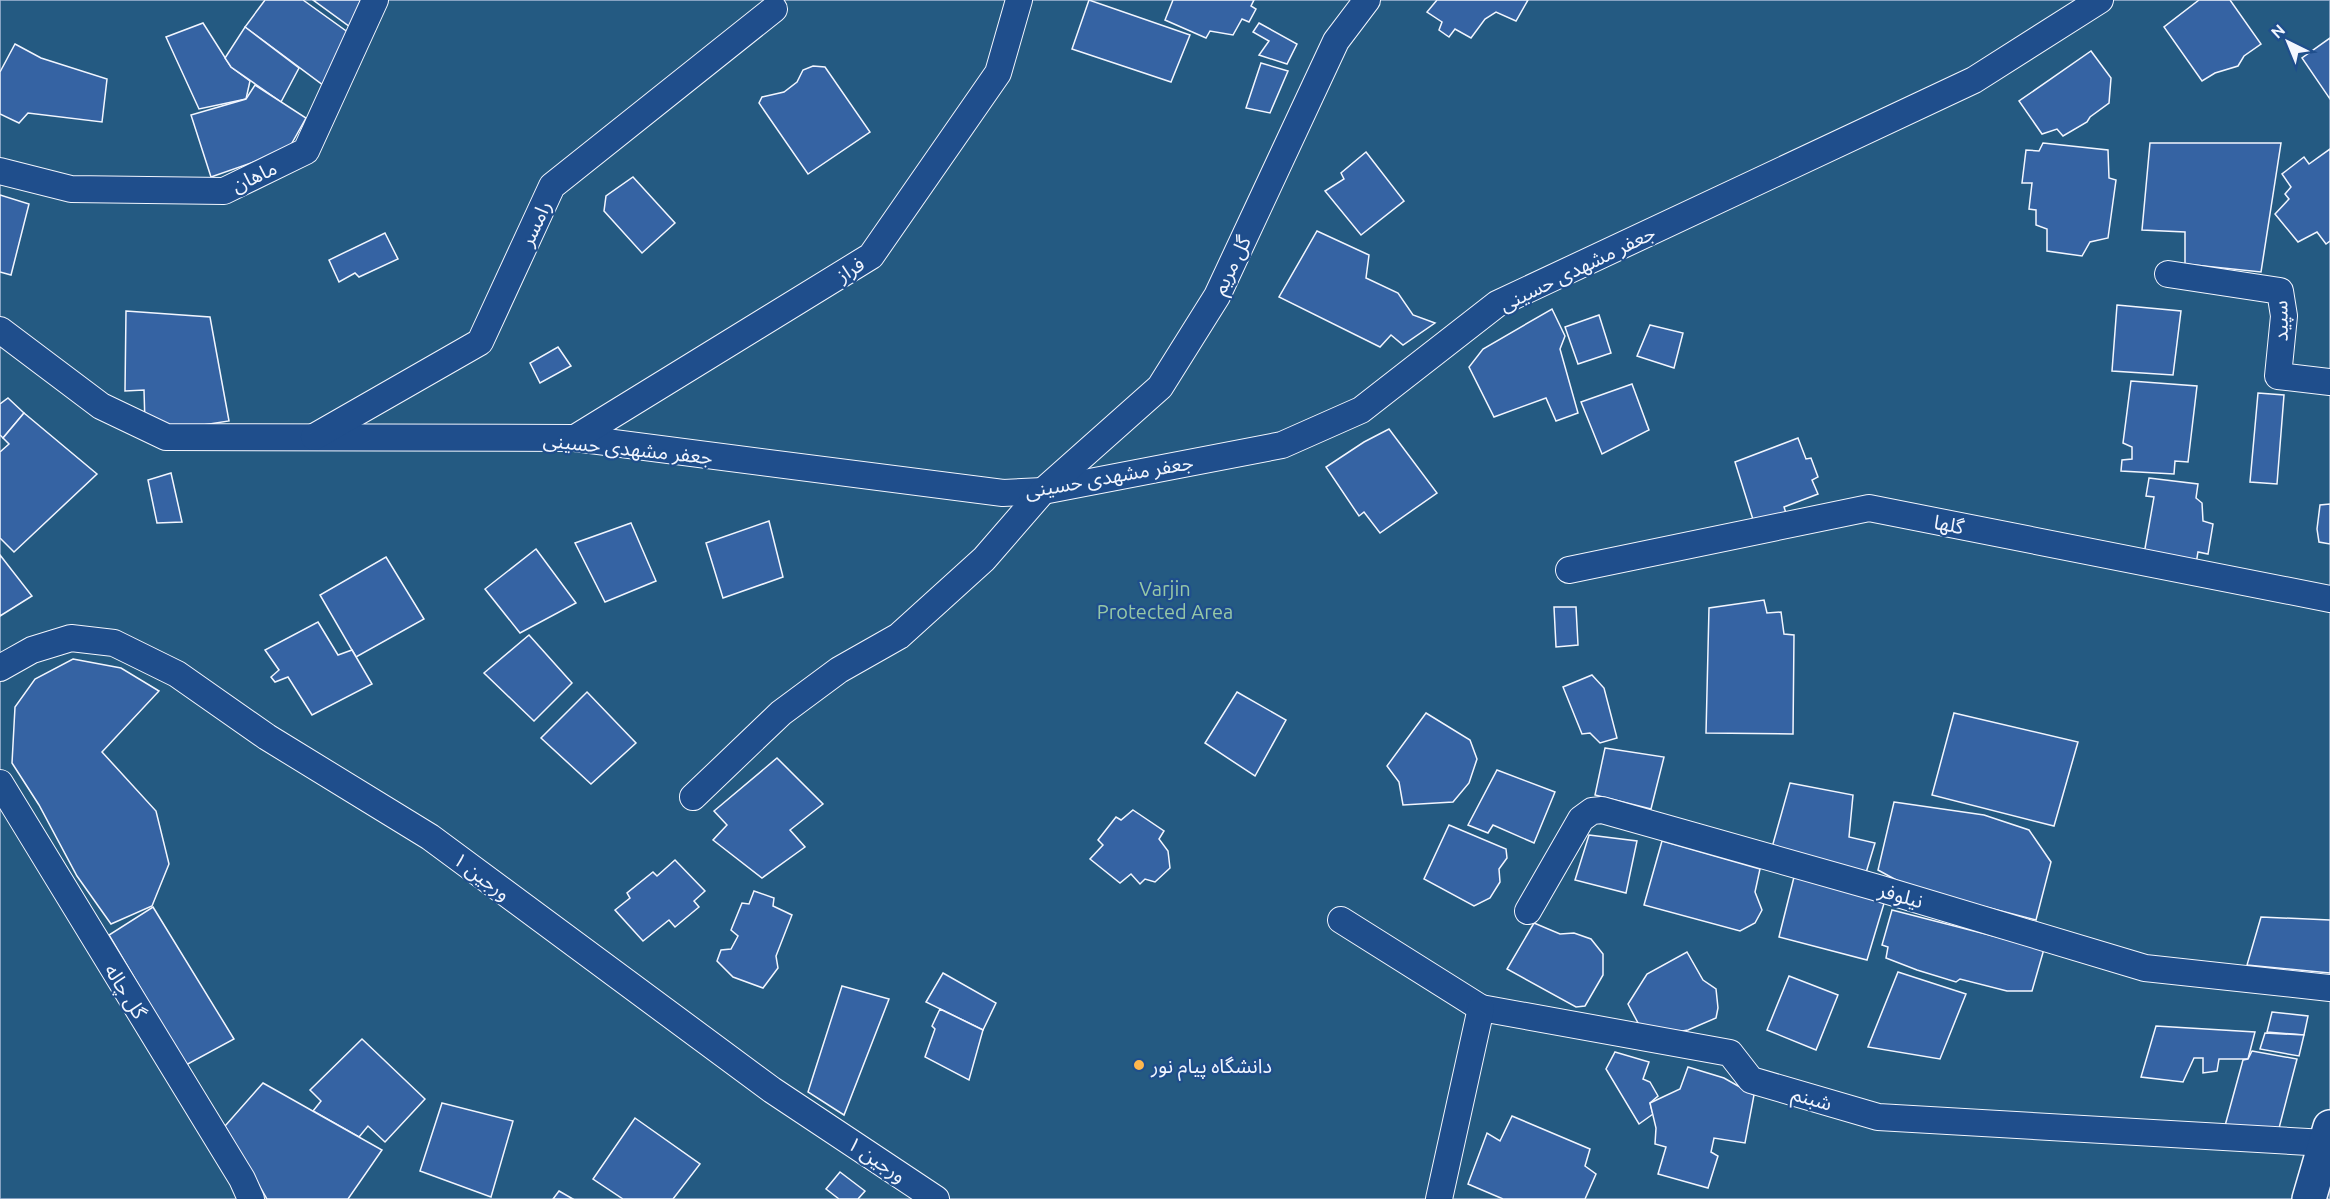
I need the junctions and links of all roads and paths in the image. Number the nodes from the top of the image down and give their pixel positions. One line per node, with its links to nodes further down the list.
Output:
1 (375, 0): 6 (street, ماهان)
2 (1019, 0): 11 (street, فراز)
3 (1367, 0): 12 (street, گل مریم)
4 (2100, 0): 12 (street, جعفر مشهدی حسینی)
5 (774, 9): 10 (street, رامسر)
6 (0, 171)
7 (2168, 274): 9 (street, سپید)
8 (0, 330): 10 (street, جعفر مشهدی حسینی)
9 (2330, 382)
10 (313, 438): 11 (street, جعفر مشهدی حسینی)
11 (575, 438): 12 (street, جعفر مشهدی حسینی)
12 (1042, 491): 17 (street, گل مریم)
13 (1569, 570): 14 (street, گلها)
14 (2330, 599)
15 (0, 668): 24 (street, ورجین ۱)
16 (0, 783): 23 (street, گل چاله)
17 (693, 797)
18 (1528, 911): 20 (street, نیلوفر)
19 (1341, 920): 21 (street, شبنم)
20 (2330, 988)
21 (1481, 1008): 22 (street, شبنم); 25 (street)
22 (2328, 1135): 26 (main road)
23 (251, 1199)
24 (936, 1199)
25 (1439, 1199)
26 (2309, 1199)

